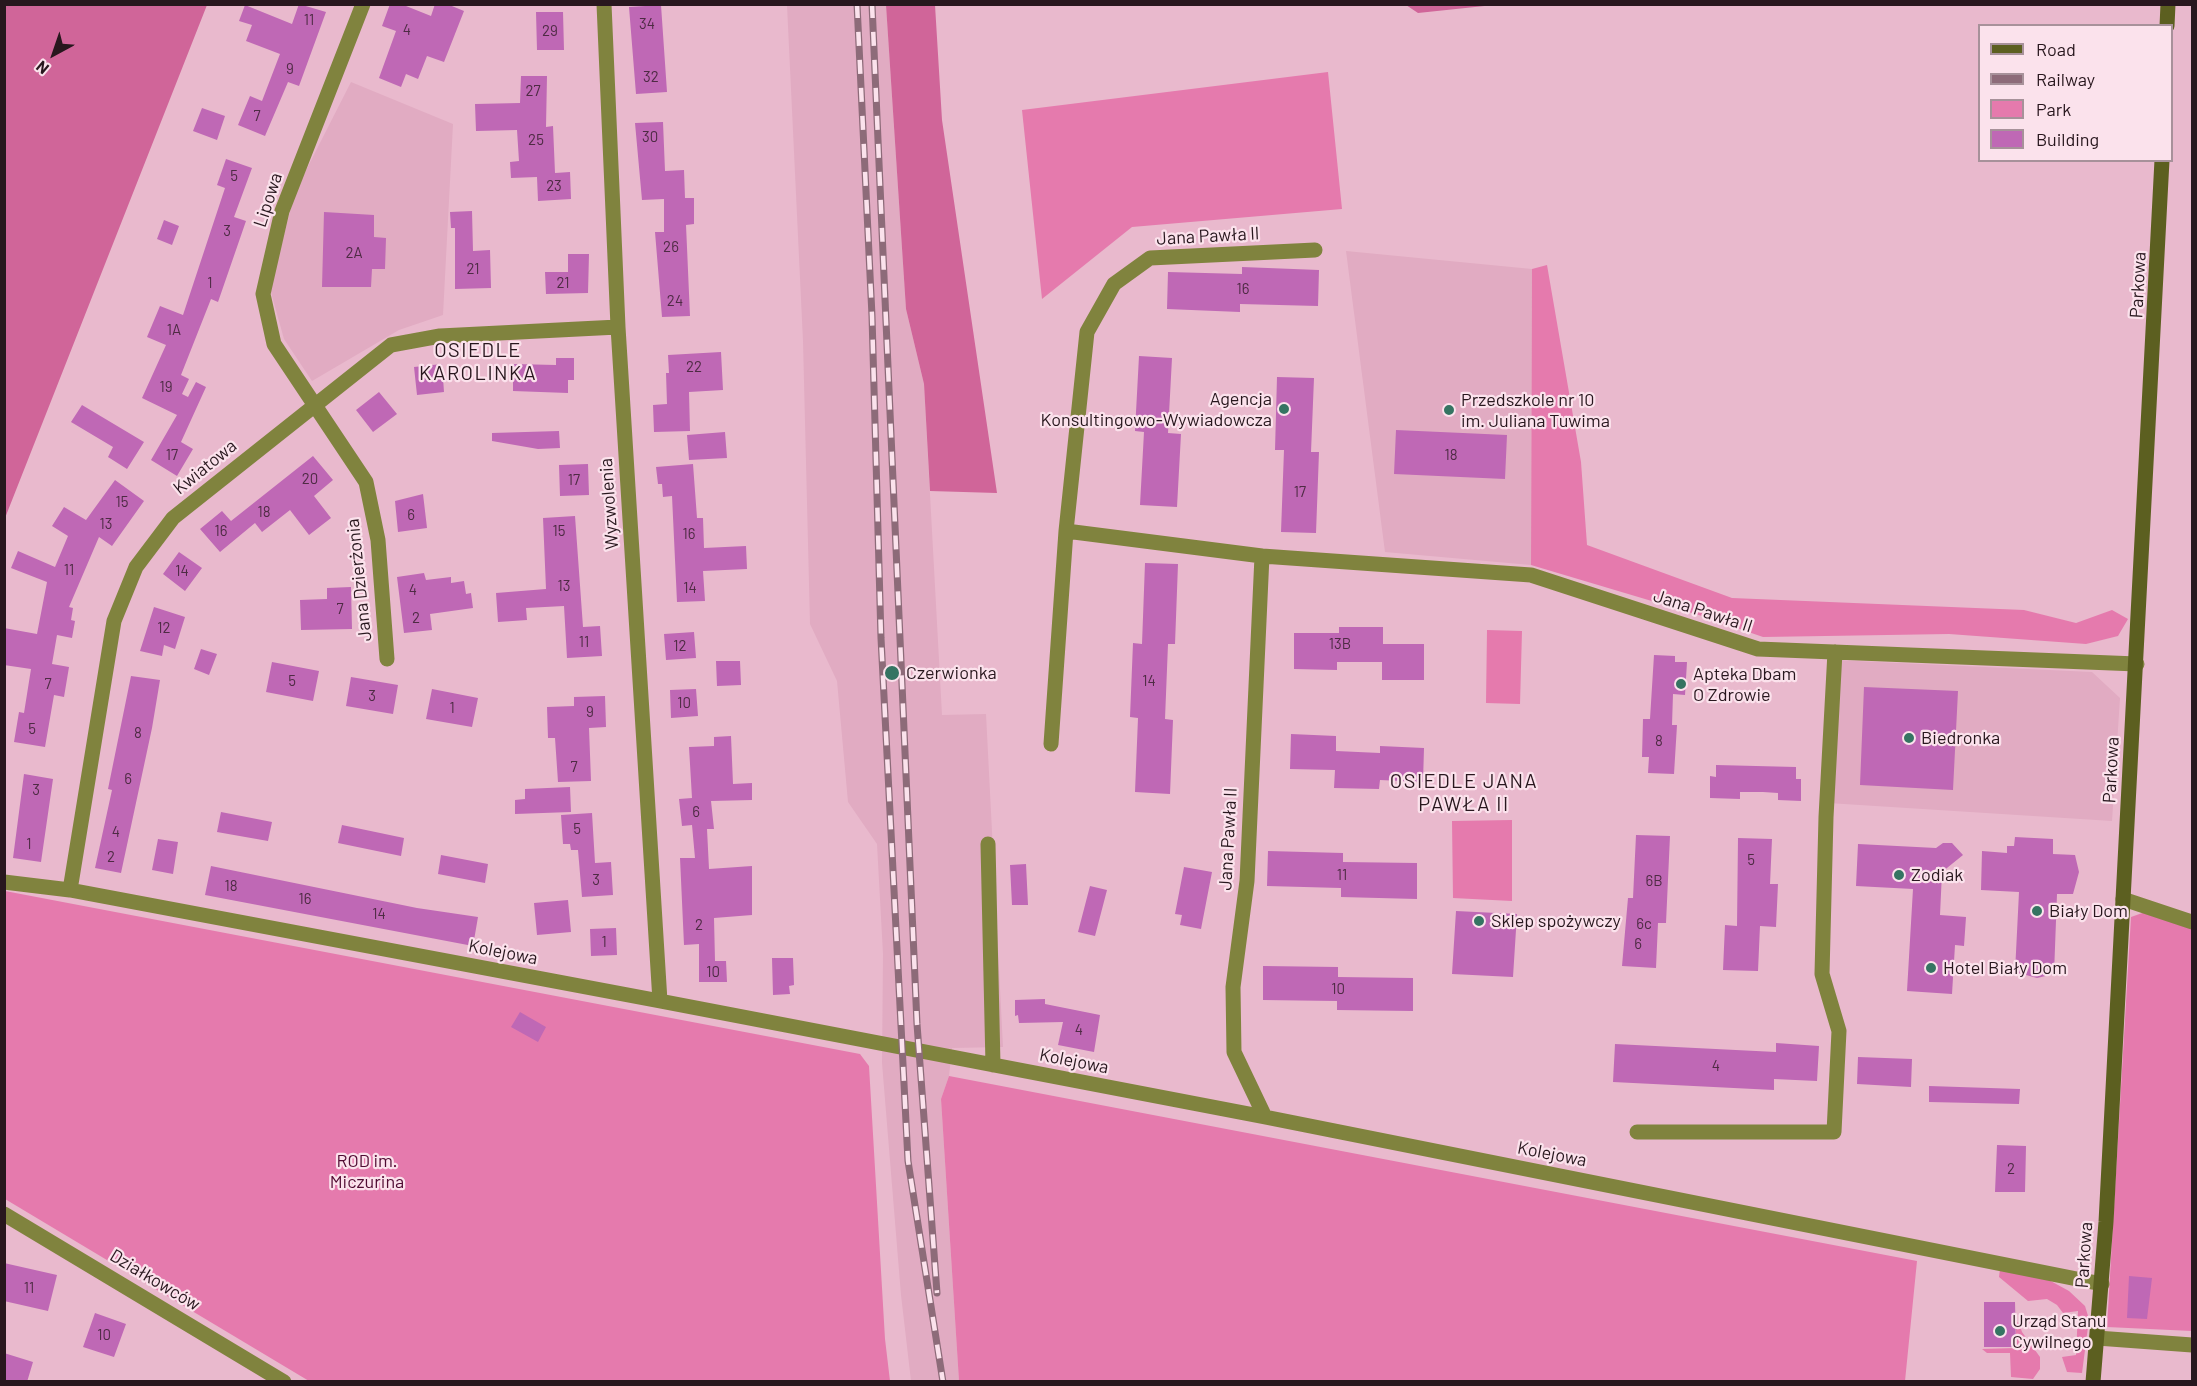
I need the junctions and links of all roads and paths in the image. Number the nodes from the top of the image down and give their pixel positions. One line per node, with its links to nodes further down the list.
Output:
1 (363, 4): 8 (street, Lipowa)
2 (604, 4): 7 (street, Wyzwolenia)
3 (2168, 4): 4 (street)
4 (2168, 24)
5 (2162, 162): 13 (street, Parkowa)
6 (1315, 250): 9 (street, Jana Pawła II)
7 (618, 327): 8 (street, Kwiatowa); 20 (street, Wyzwolenia)
8 (314, 405): 12 (street, Jana Dzierżonia); 17 (street, Kwiatowa)
9 (1066, 531): 10 (street, Jana Pawła II); 14 (street, Jana Pawła II)
10 (1262, 556): 11 (street, Jana Pawła II); 22 (street, Jana Pawła II)
11 (1835, 652): 13 (street, Jana Pawła II); 23 (street)
12 (387, 659)
13 (2137, 664): 18 (street, Parkowa)
14 (1051, 744)
15 (988, 844): 21 (street)
16 (4, 882): 17 (street, Kolejowa)
17 (70, 890): 20 (street, Kolejowa)
18 (2124, 899): 19 (street); 25 (street, Parkowa)
19 (2193, 922)
20 (660, 1001): 21 (street, Kolejowa)
21 (993, 1065): 22 (street, Kolejowa)
22 (1265, 1117): 25 (street, Kolejowa)
23 (1637, 1132)
24 (4, 1214): 28 (street, Działkowców)
25 (2102, 1284): 26 (street, Parkowa)
26 (2097, 1338): 27 (street); 29 (street, Parkowa)
27 (2193, 1345)
28 (284, 1382)
29 (2093, 1382)

